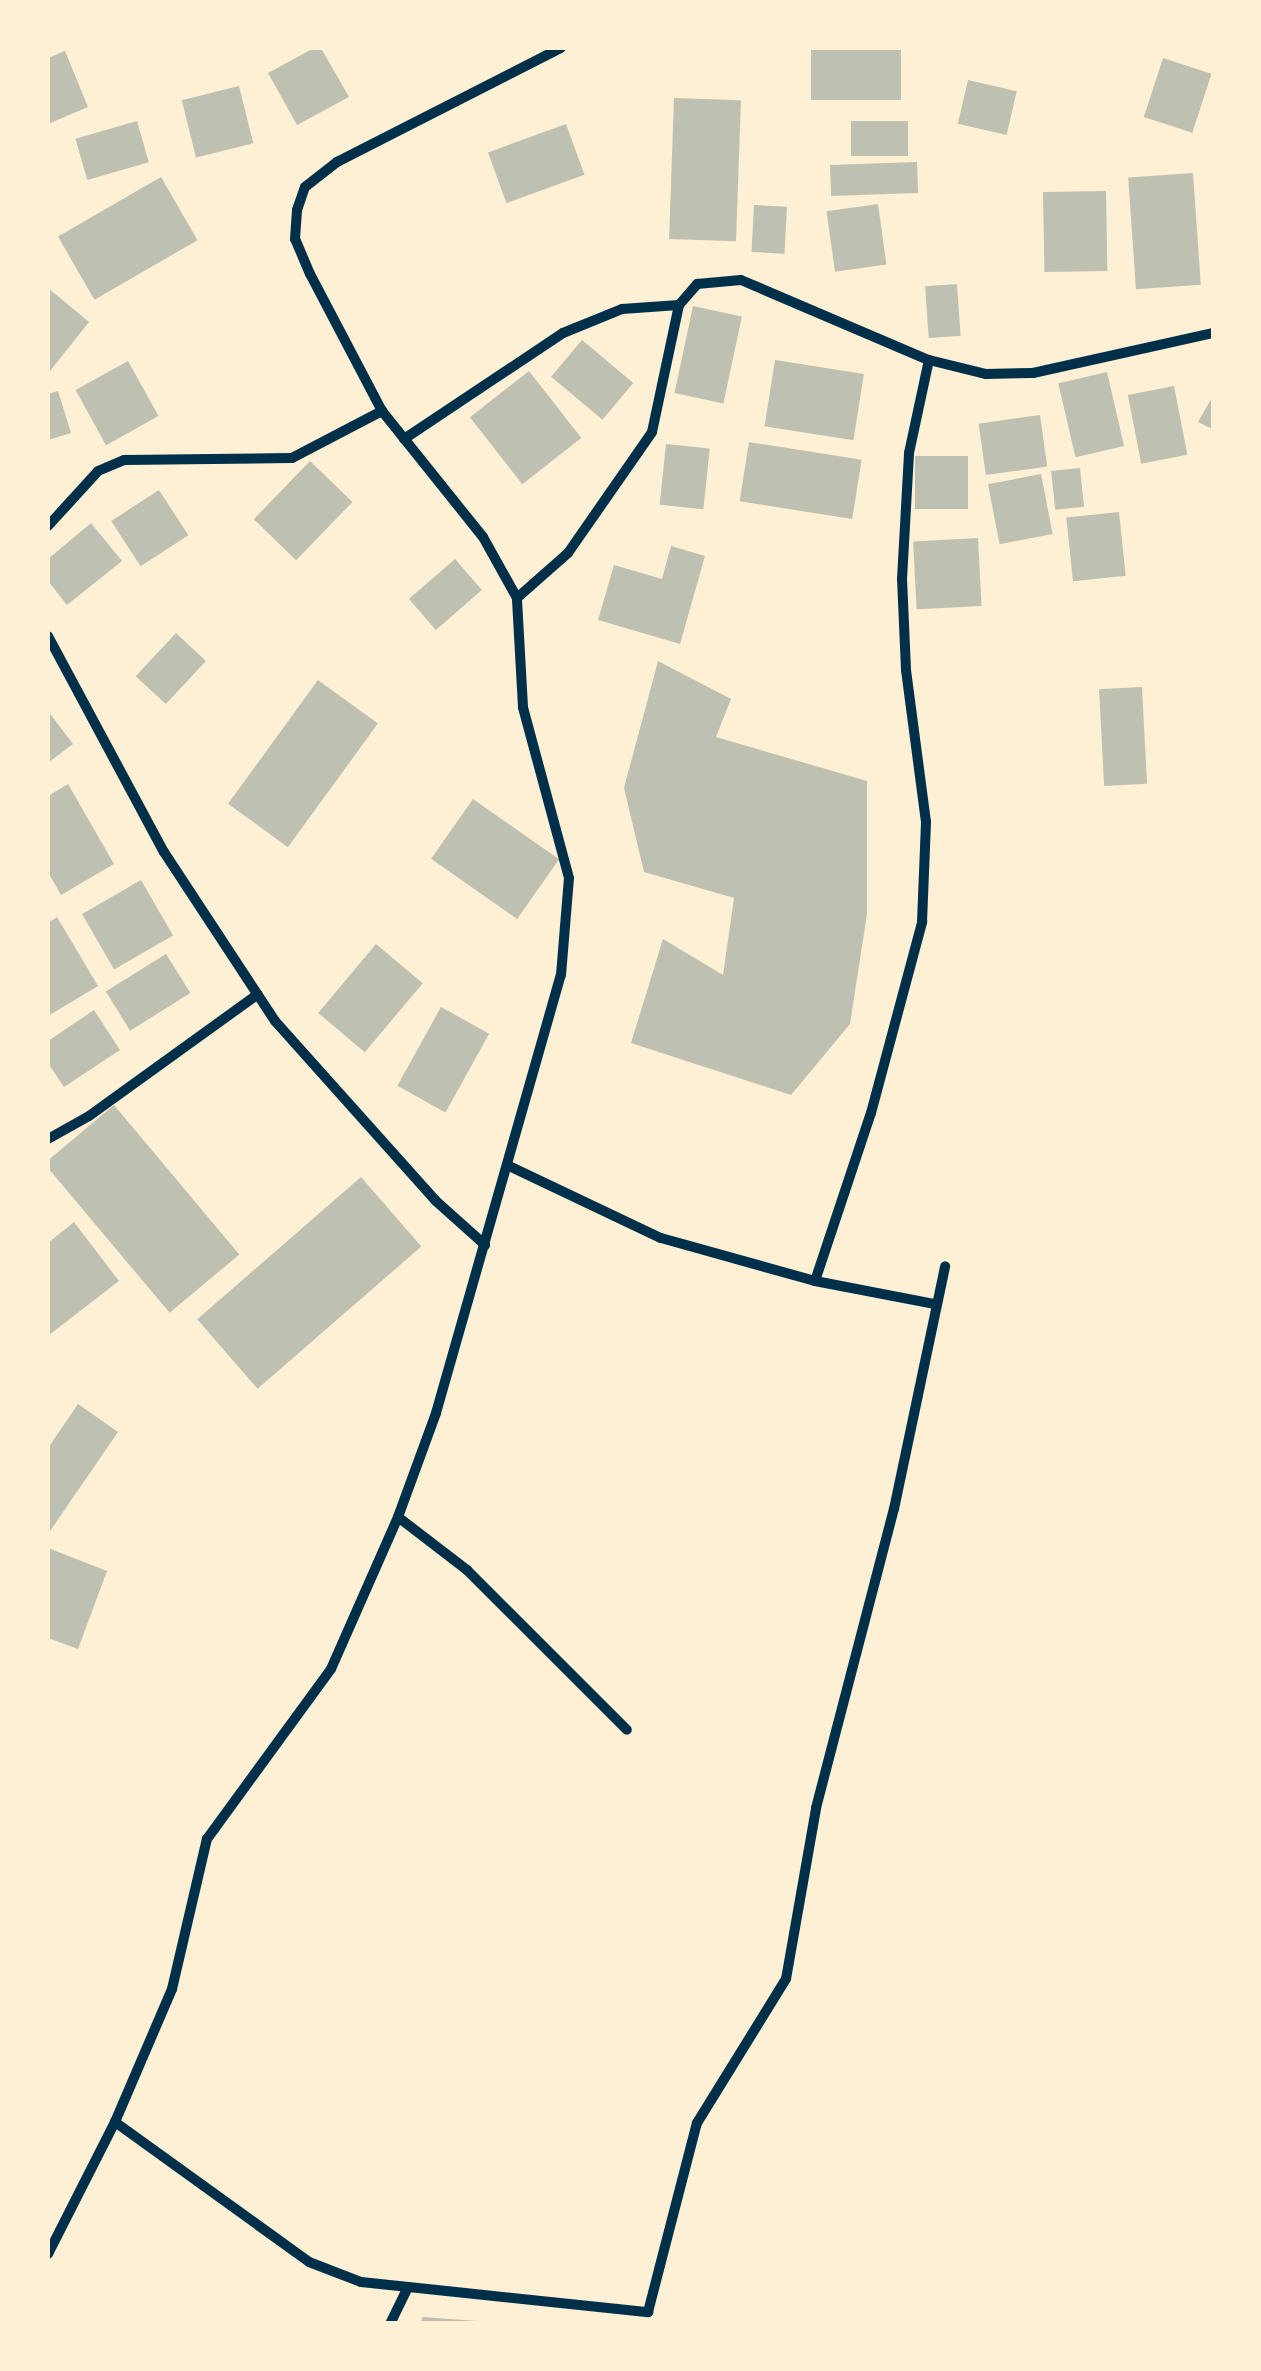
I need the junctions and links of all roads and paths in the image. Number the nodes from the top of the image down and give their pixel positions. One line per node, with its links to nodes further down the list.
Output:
1 (561, 48): 5 (street)
2 (679, 305): 4 (street); 6 (street); 8 (street)
3 (1214, 333): 4 (street)
4 (929, 360): 15 (street)
5 (382, 411): 6 (street); 7 (street)
6 (404, 439): 8 (street)
7 (48, 526)
8 (516, 598): 12 (street)
9 (48, 636): 10 (street)
10 (258, 994): 11 (street); 13 (street)
11 (48, 1139)
12 (507, 1165): 13 (street); 15 (street)
13 (484, 1246): 17 (street)
14 (945, 1266): 16 (street)
15 (815, 1281): 16 (street)
16 (934, 1304): 22 (street)
17 (398, 1517): 18 (street); 19 (street)
18 (627, 1730)
19 (115, 2122): 20 (street); 21 (street)
20 (48, 2254)
21 (406, 2291): 22 (street); 23 (street)
22 (647, 2318)
23 (390, 2324)

